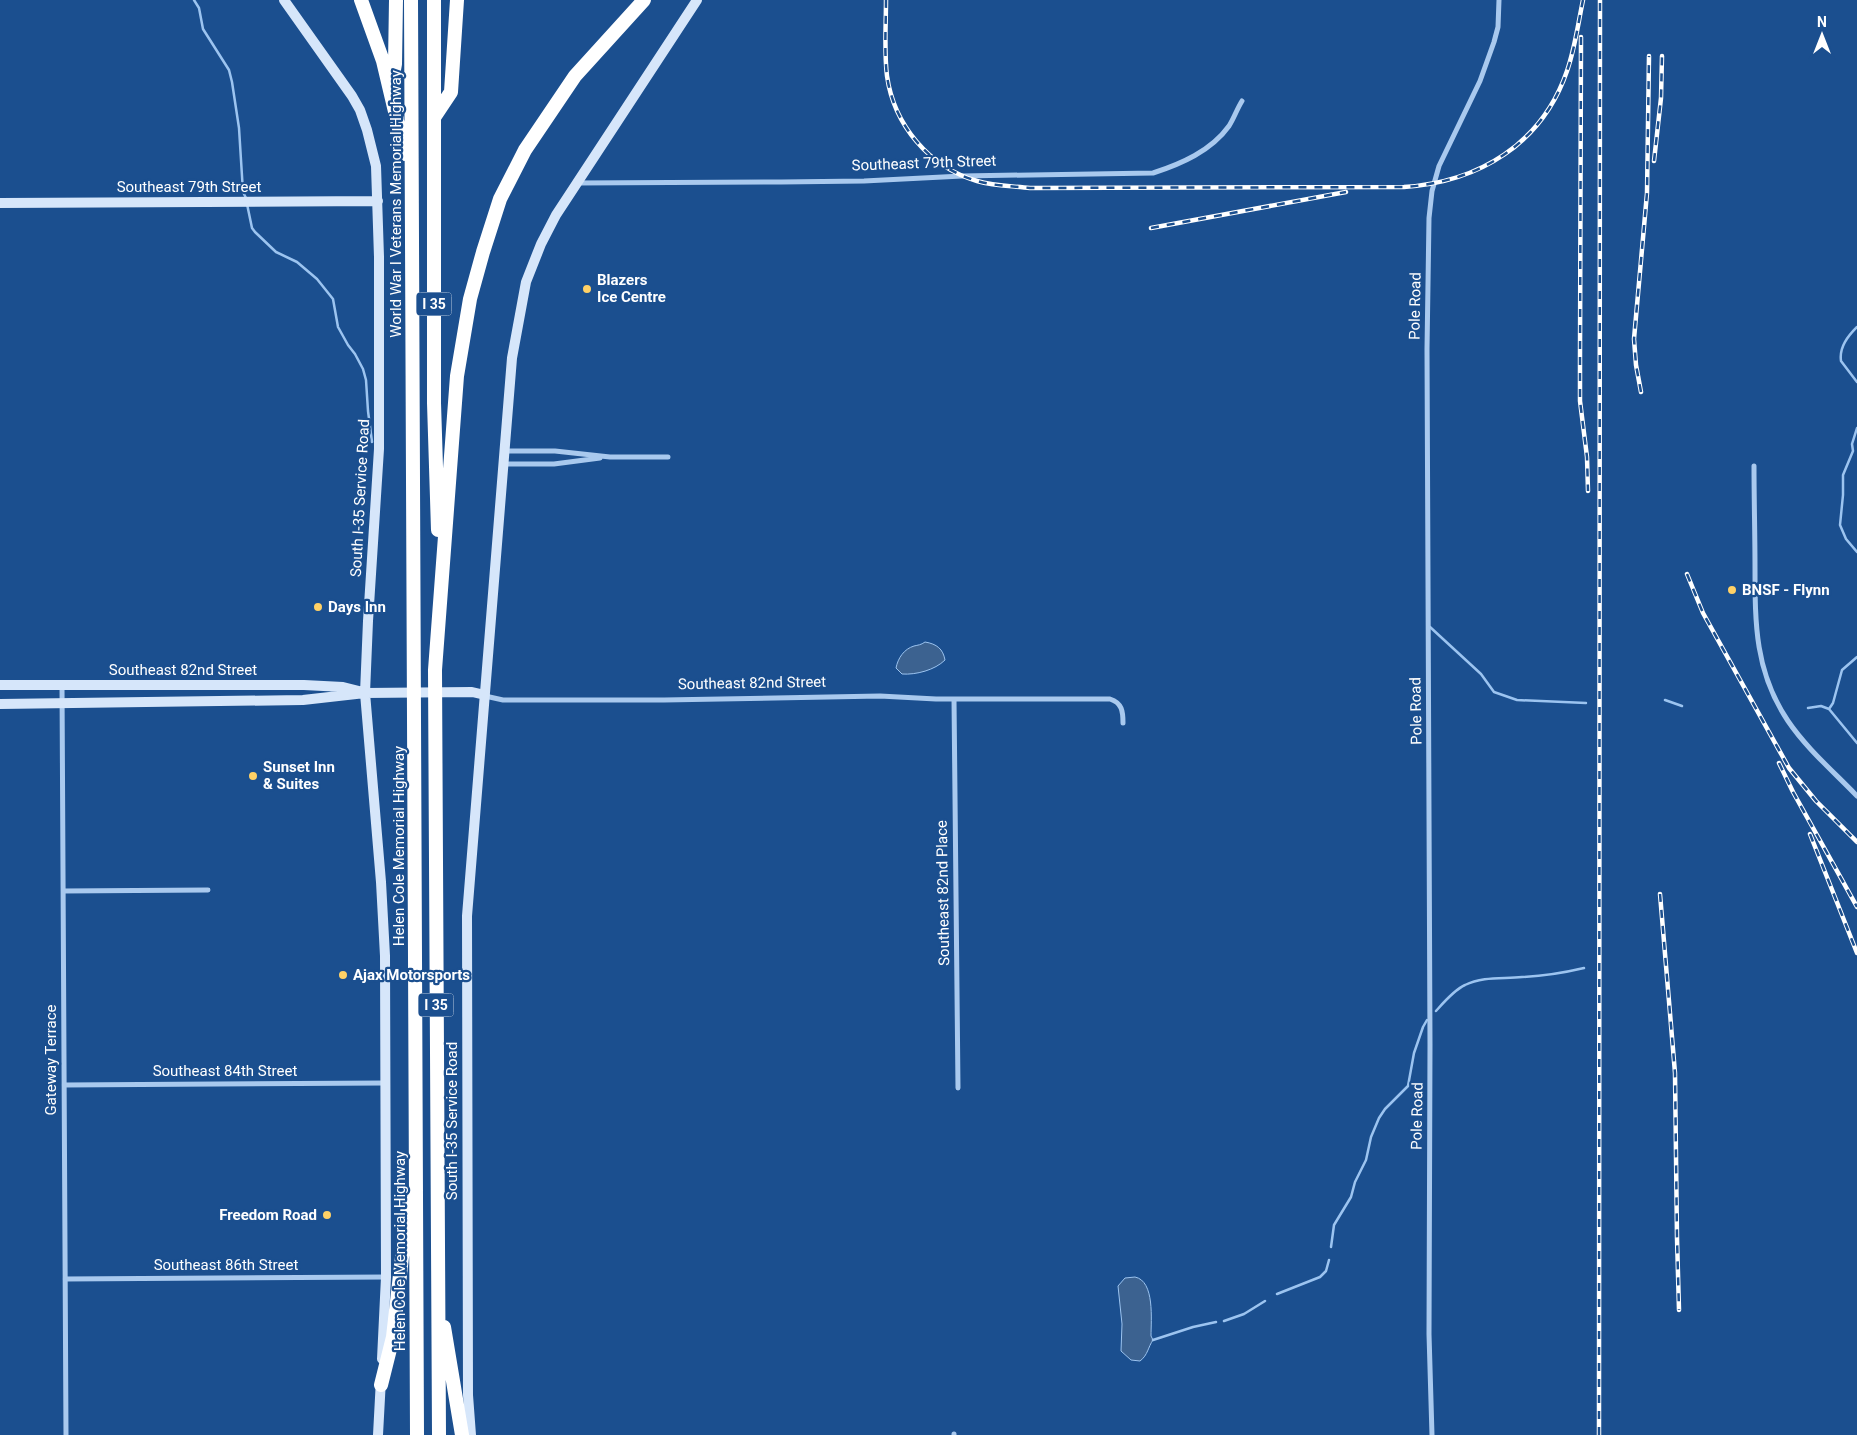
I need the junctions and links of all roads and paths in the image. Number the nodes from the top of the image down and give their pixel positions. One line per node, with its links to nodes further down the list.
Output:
1 (284, 0): 15 (street, South I-35 Service Road)
2 (360, 0): 10 (highway)
3 (396, 0): 10 (highway)
4 (411, 0): 13 (highway, World War I Veterans Memorial Highway / I 35)
5 (434, 0): 12 (highway, I 35)
6 (458, 0): 12 (highway)
7 (644, 0): 23 (highway)
8 (697, 0): 14 (street, South I-35 Service Road)
9 (1499, 0): 49 (street, Pole Road)
10 (390, 91): 13 (highway)
11 (1242, 101): 14 (street, Southeast 79th Street)
12 (435, 116): 23 (highway, I 35)
13 (411, 179): 17 (highway, World War I Veterans Memorial Highway / I 35)
14 (577, 183): 18 (street, South I-35 Service Road)
15 (378, 201): 16 (street, Southeast 79th Street); 26 (street, South I-35 Service Road)
16 (0, 203)
17 (414, 407): 38 (highway, Helen Cole Memorial Highway / I 35)
18 (504, 451): 19 (street); 21 (street, South I-35 Service Road)
19 (610, 457): 20 (street); 21 (street)
20 (668, 457)
21 (503, 464): 27 (street, South I-35 Service Road)
22 (1754, 466): 32 (street)
23 (440, 608): 41 (highway, I 35)
24 (0, 685): 25 (street, Southeast 82nd Street)
25 (62, 685): 26 (street, Southeast 82nd Street); 30 (street, Gateway Terrace)
26 (365, 693): 27 (street, Southeast 82nd Street); 30 (street, Southeast 82nd Street); 35 (street, South I-35 Service Road)
27 (485, 695): 28 (street, Southeast 82nd Street); 48 (street, South I-35 Service Road)
28 (954, 699): 31 (street, Southeast 82nd Street); 37 (street, Southeast 82nd Place)
29 (0, 704): 30 (street, Southeast 82nd Street)
30 (62, 704): 34 (street, Gateway Terrace)
31 (1123, 723)
32 (1857, 796)
33 (208, 890): 34 (street)
34 (63, 891): 36 (street, Gateway Terrace)
35 (386, 1083): 36 (street, Southeast 84th Street); 39 (street, South I-35 Service Road)
36 (64, 1084): 40 (street, Gateway Terrace)
37 (958, 1088)
38 (416, 1132): 42 (highway); 45 (highway, Helen Cole Memorial Highway / I 35)
39 (386, 1277): 40 (street, Southeast 86th Street); 42 (street, South I-35 Service Road)
40 (65, 1279): 43 (street, Gateway Terrace)
41 (438, 1296): 46 (highway, I 35); 47 (highway)
42 (380, 1385): 44 (street, South I-35 Service Road)
43 (66, 1435)
44 (378, 1435)
45 (417, 1435)
46 (438, 1435)
47 (462, 1435)
48 (471, 1435)
49 (1432, 1435)

